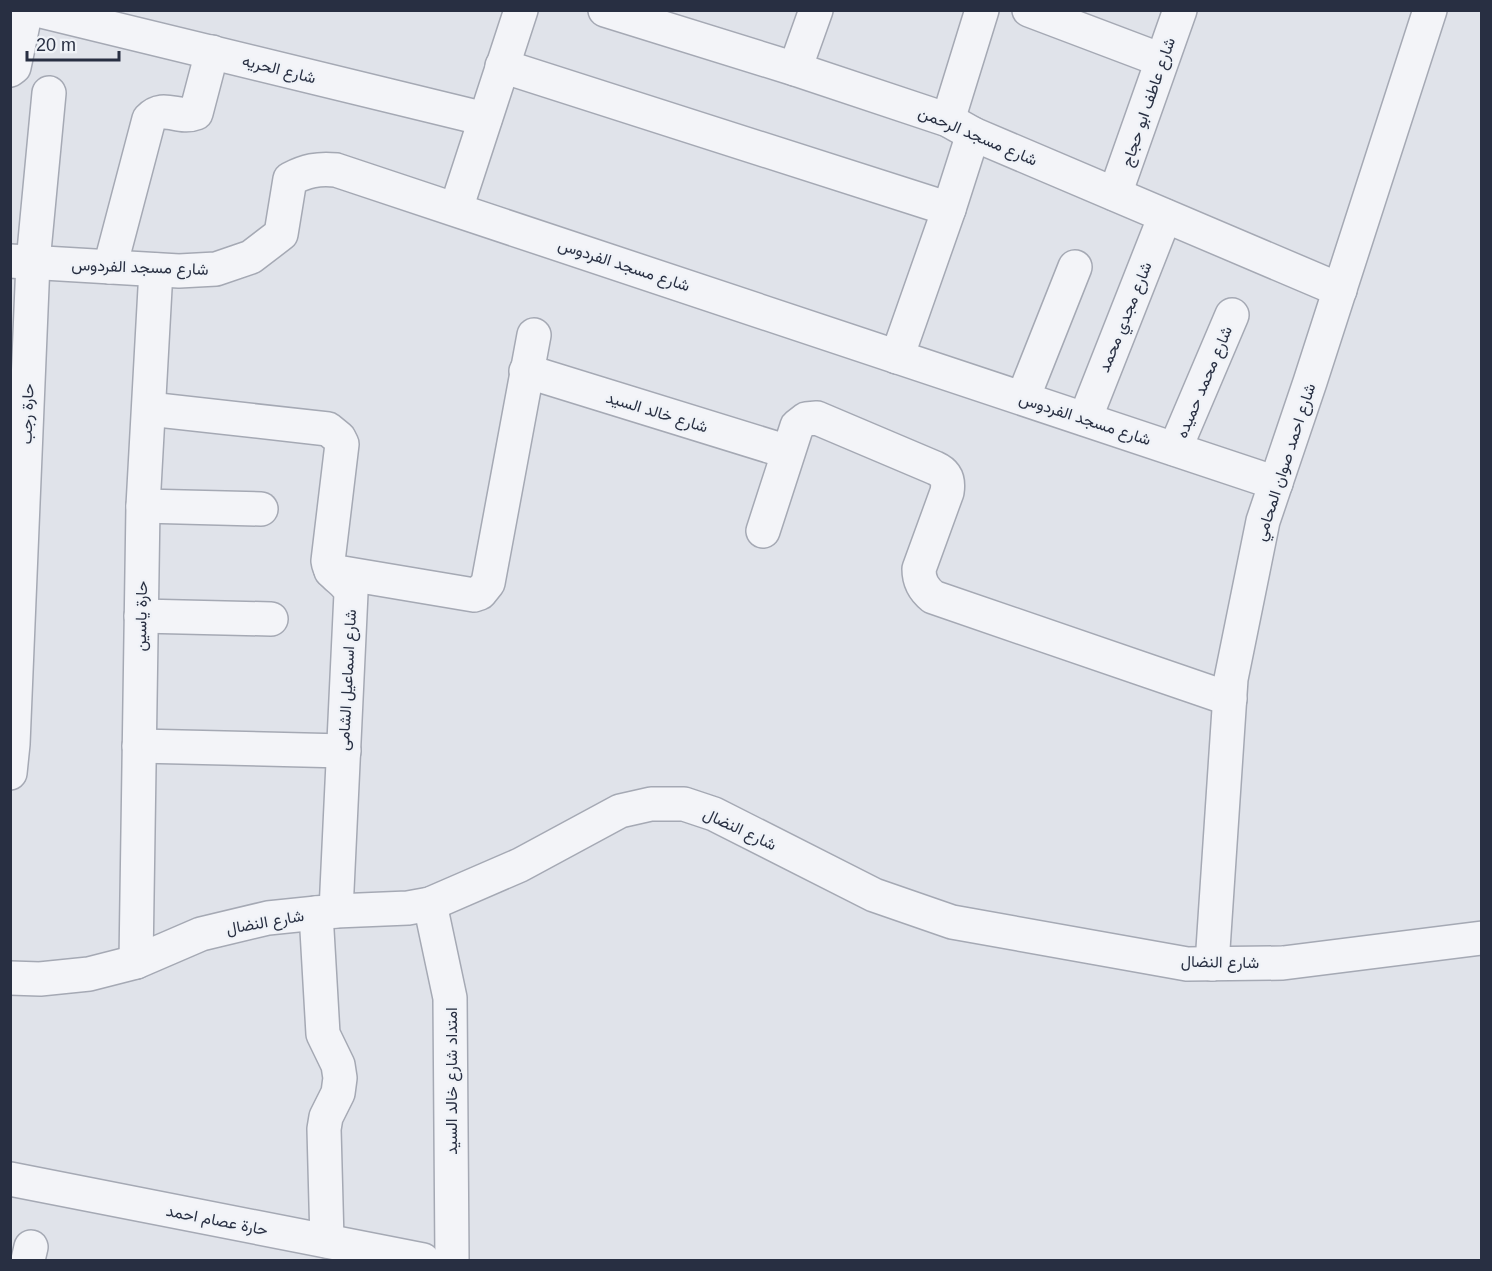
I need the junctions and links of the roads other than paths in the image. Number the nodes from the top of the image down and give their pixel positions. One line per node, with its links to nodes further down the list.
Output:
1 (26, 10): 15 (street)
2 (37, 10): 11 (street, شارع الحريه)
3 (521, 10): 13 (street)
4 (605, 10): 10 (street, شارع مسجد الرحمن)
5 (816, 10): 14 (street)
6 (982, 10): 18 (street)
7 (1029, 10): 12 (street)
8 (1180, 10): 19 (street, شارع عاطف ابو حجاج)
9 (1430, 10): 27 (street, شارع احمد صوان المحامي)
10 (658, 18): 14 (street, شارع مسجد الرحمن)
11 (212, 52): 17 (street, شارع الحريه); 24 (street)
12 (1148, 55)
13 (502, 66): 17 (street); 21 (street)
14 (795, 69): 18 (street, شارع مسجد الرحمن)
15 (10, 70)
16 (49, 93): 23 (street, حارة رجب)
17 (485, 119): 20 (street)
18 (960, 127): 19 (street, شارع مسجد الرحمن); 21 (street)
19 (1115, 194): 22 (street, شارع مسجد الرحمن)
20 (456, 209): 26 (street, شارع مسجد الفردوس); 30 (street, شارع مسجد الفردوس)
21 (949, 209): 30 (street)
22 (1165, 216): 27 (street, شارع مسجد الرحمن); 34 (street, شارع مجدي محمد)
23 (22, 262): 24 (street, شارع مسجد الفردوس); 47 (street, حارة رجب)
24 (110, 267): 26 (street, شارع مسجد الفردوس)
25 (1075, 267): 32 (street)
26 (156, 270): 33 (street, حارة ياسين)
27 (1340, 290): 37 (street, شارع احمد صوان المحامي)
28 (1232, 315): 35 (street, شارع محمد حميده)
29 (534, 335): 31 (street)
30 (897, 357): 32 (street, شارع مسجد الفردوس)
31 (526, 371): 36 (street, شارع خالد السيد); 41 (street)
32 (1023, 398): 34 (street, شارع مسجد الفردوس)
33 (149, 409): 38 (street, حارة ياسين); 41 (street)
34 (1085, 419): 35 (street, شارع مسجد الفردوس)
35 (1175, 449): 37 (street, شارع مسجد الفردوس)
36 (788, 452): 40 (street); 44 (street)
37 (1276, 483): 44 (street, شارع احمد صوان المحامي)
38 (143, 506): 39 (street); 42 (street, حارة ياسين)
39 (261, 509)
40 (764, 531)
41 (331, 572): 46 (street, شارع اسماعيل الشامى)
42 (141, 616): 43 (street); 45 (street, حارة ياسين)
43 (271, 619)
44 (1230, 699): 52 (street, شارع احمد صوان المحامي)
45 (139, 746): 46 (street); 51 (street, حارة ياسين)
46 (344, 751): 49 (street, شارع اسماعيل الشامى)
47 (11, 753)
48 (430, 904): 49 (street, شارع النضال); 52 (street, شارع النضال); 57 (street, امتداد شارع خالد السيد)
49 (326, 912): 51 (street, شارع النضال); 55 (street, شارع اسماعيل الشامى)
50 (1482, 938): 52 (street, شارع النضال)
51 (136, 962): 53 (street, شارع النضال)
52 (1212, 964)
53 (10, 978)
54 (10, 1179): 55 (street, حارة عصام احمد)
55 (327, 1241): 56 (street, حارة عصام احمد)
56 (423, 1260)
57 (452, 1260)

